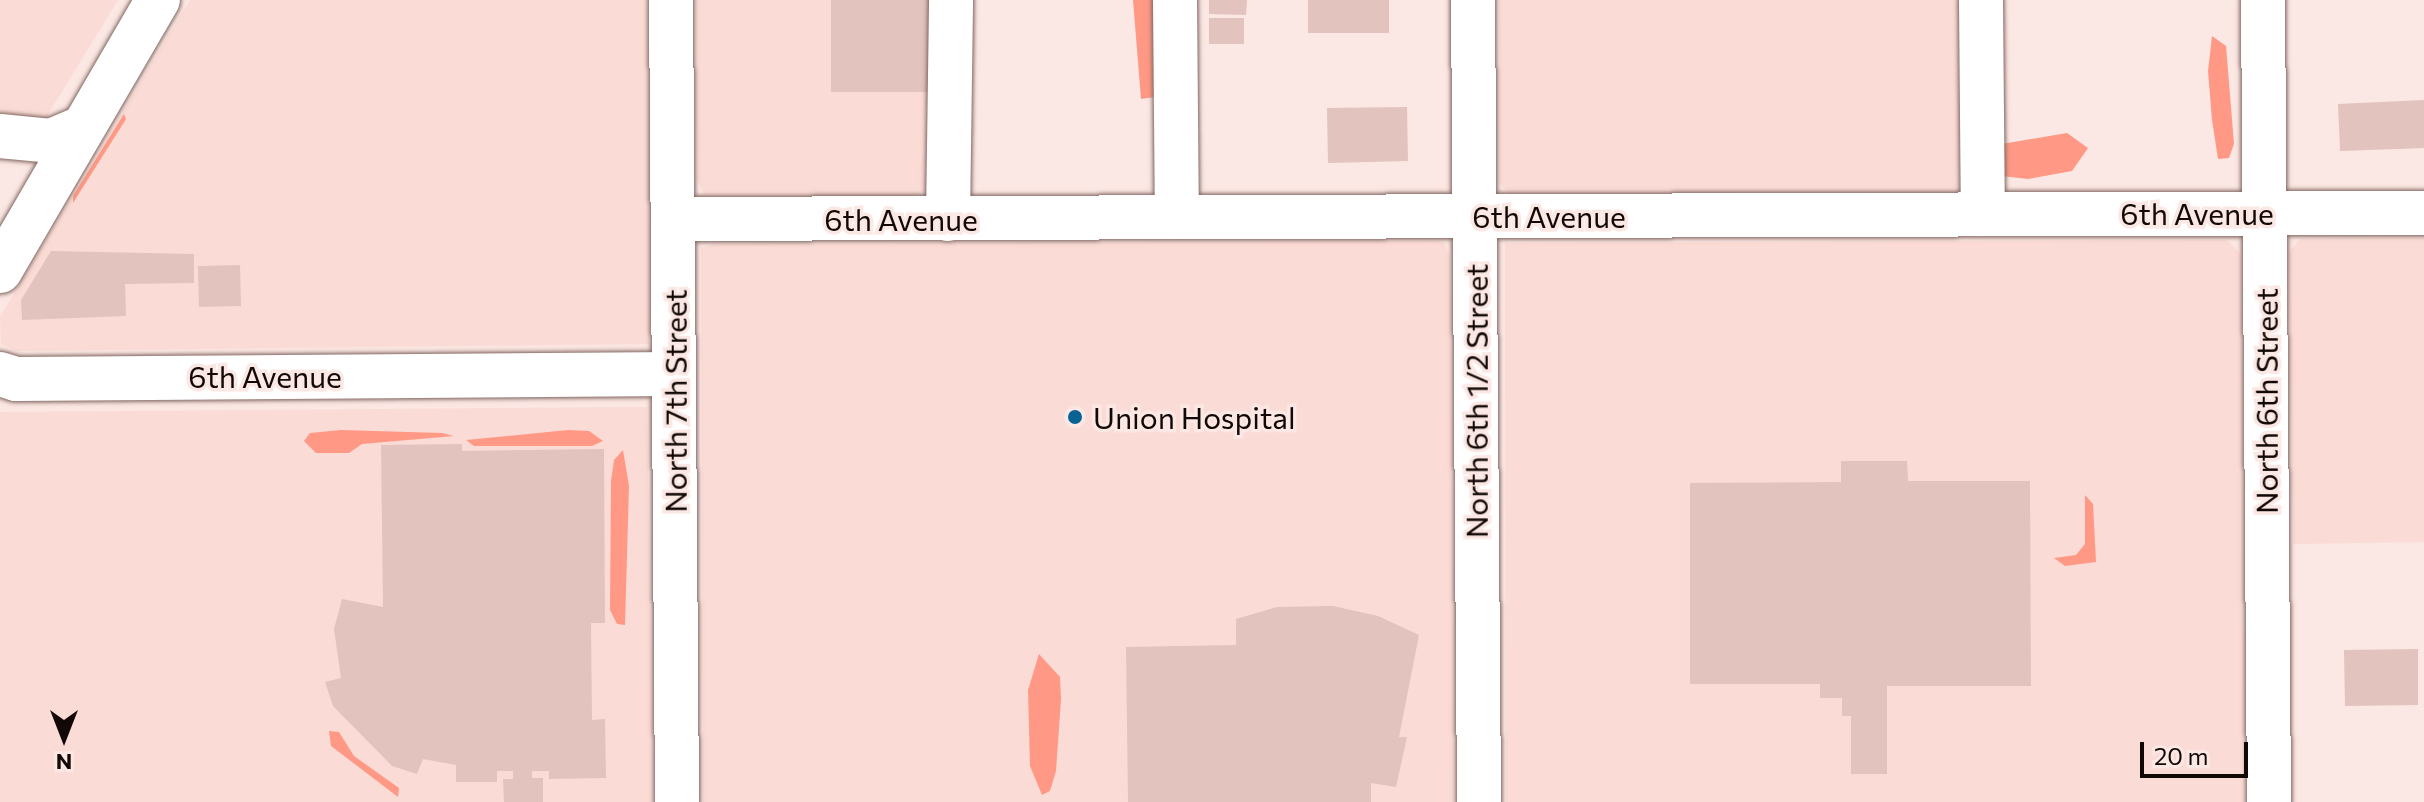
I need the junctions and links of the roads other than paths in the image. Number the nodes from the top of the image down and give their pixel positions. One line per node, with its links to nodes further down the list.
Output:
1 (158, 0): 8 (street)
2 (671, 0): 15 (street, North 7th Street)
3 (951, 0): 16 (street)
4 (1175, 0): 14 (street)
5 (1473, 0): 13 (street, North 6th 1/2 Street)
6 (1981, 0): 12 (street)
7 (2263, 0): 10 (street, North 6th Street)
8 (82, 128): 9 (street); 17 (street)
9 (0, 136)
10 (2264, 213): 11 (street, 6th Avenue); 12 (street, 6th Avenue); 22 (street, North 6th Street)
11 (2424, 213)
12 (1983, 214): 13 (street, 6th Avenue)
13 (1475, 216): 14 (street, 6th Avenue); 21 (street, North 6th 1/2 Street)
14 (1177, 217): 16 (street, 6th Avenue)
15 (673, 219): 16 (street, 6th Avenue); 19 (street, North 7th Street)
16 (948, 219)
17 (0, 271)
18 (0, 374): 19 (street, 6th Avenue)
19 (674, 374): 20 (street, North 7th Street)
20 (677, 802)
21 (1479, 802)
22 (2269, 802)

